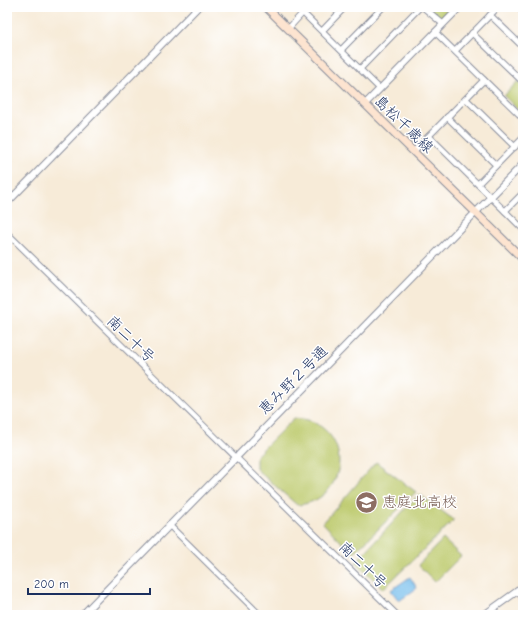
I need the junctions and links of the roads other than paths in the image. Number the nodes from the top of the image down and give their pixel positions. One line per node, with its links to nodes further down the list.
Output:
1 (198, 7): 39 (street)
2 (266, 7): 15 (main road, 島松千歳線)
3 (297, 7): 12 (street)
4 (308, 7): 12 (street)
5 (345, 7): 16 (street)
6 (383, 7): 20 (street)
7 (422, 7): 14 (street); 22 (street)
8 (460, 7): 14 (street)
9 (498, 7): 13 (street)
10 (518, 7): 11 (street)
11 (523, 12)
12 (303, 13): 15 (street); 16 (street)
13 (490, 15): 18 (street); 19 (street)
14 (443, 24): 17 (street)
15 (288, 29): 27 (main road, 島松千歳線)
16 (322, 31): 20 (street)
17 (435, 32): 21 (street); 25 (street)
18 (472, 33): 21 (street); 24 (street)
19 (523, 47)
20 (341, 50): 22 (street)
21 (454, 51): 23 (street)
22 (360, 69): 25 (street)
23 (484, 80): 26 (street); 29 (street)
24 (523, 82)
25 (380, 88): 27 (street)
26 (466, 99): 28 (street); 32 (street)
27 (365, 104): 33 (main road, 島松千歳線)
28 (447, 118): 30 (street); 35 (street)
29 (523, 118)
30 (429, 136): 33 (street); 36 (street)
31 (523, 138): 32 (street)
32 (515, 146): 35 (street)
33 (414, 151): 41 (main road, 島松千歳線)
34 (523, 164): 38 (street, 恵み野２号通)
35 (496, 165): 36 (street)
36 (478, 184): 38 (street)
37 (523, 193): 40 (street)
38 (491, 198): 40 (street); 41 (street, 恵み野２号通)
39 (7, 203)
40 (505, 211): 42 (street)
41 (476, 213): 44 (main road, 島松千歳線); 45 (street, 恵み野２号通)
42 (523, 229)
43 (7, 233): 45 (street, 南二十号)
44 (523, 259)
45 (239, 461): 46 (street, 恵み野２号通); 52 (street, 南二十号)
46 (171, 527): 50 (street, 恵み野２号通); 51 (street)
47 (523, 587): 48 (street)
48 (517, 591): 49 (street); 53 (street)
49 (523, 598)
50 (82, 615)
51 (260, 615)
52 (397, 615)
53 (484, 615)

